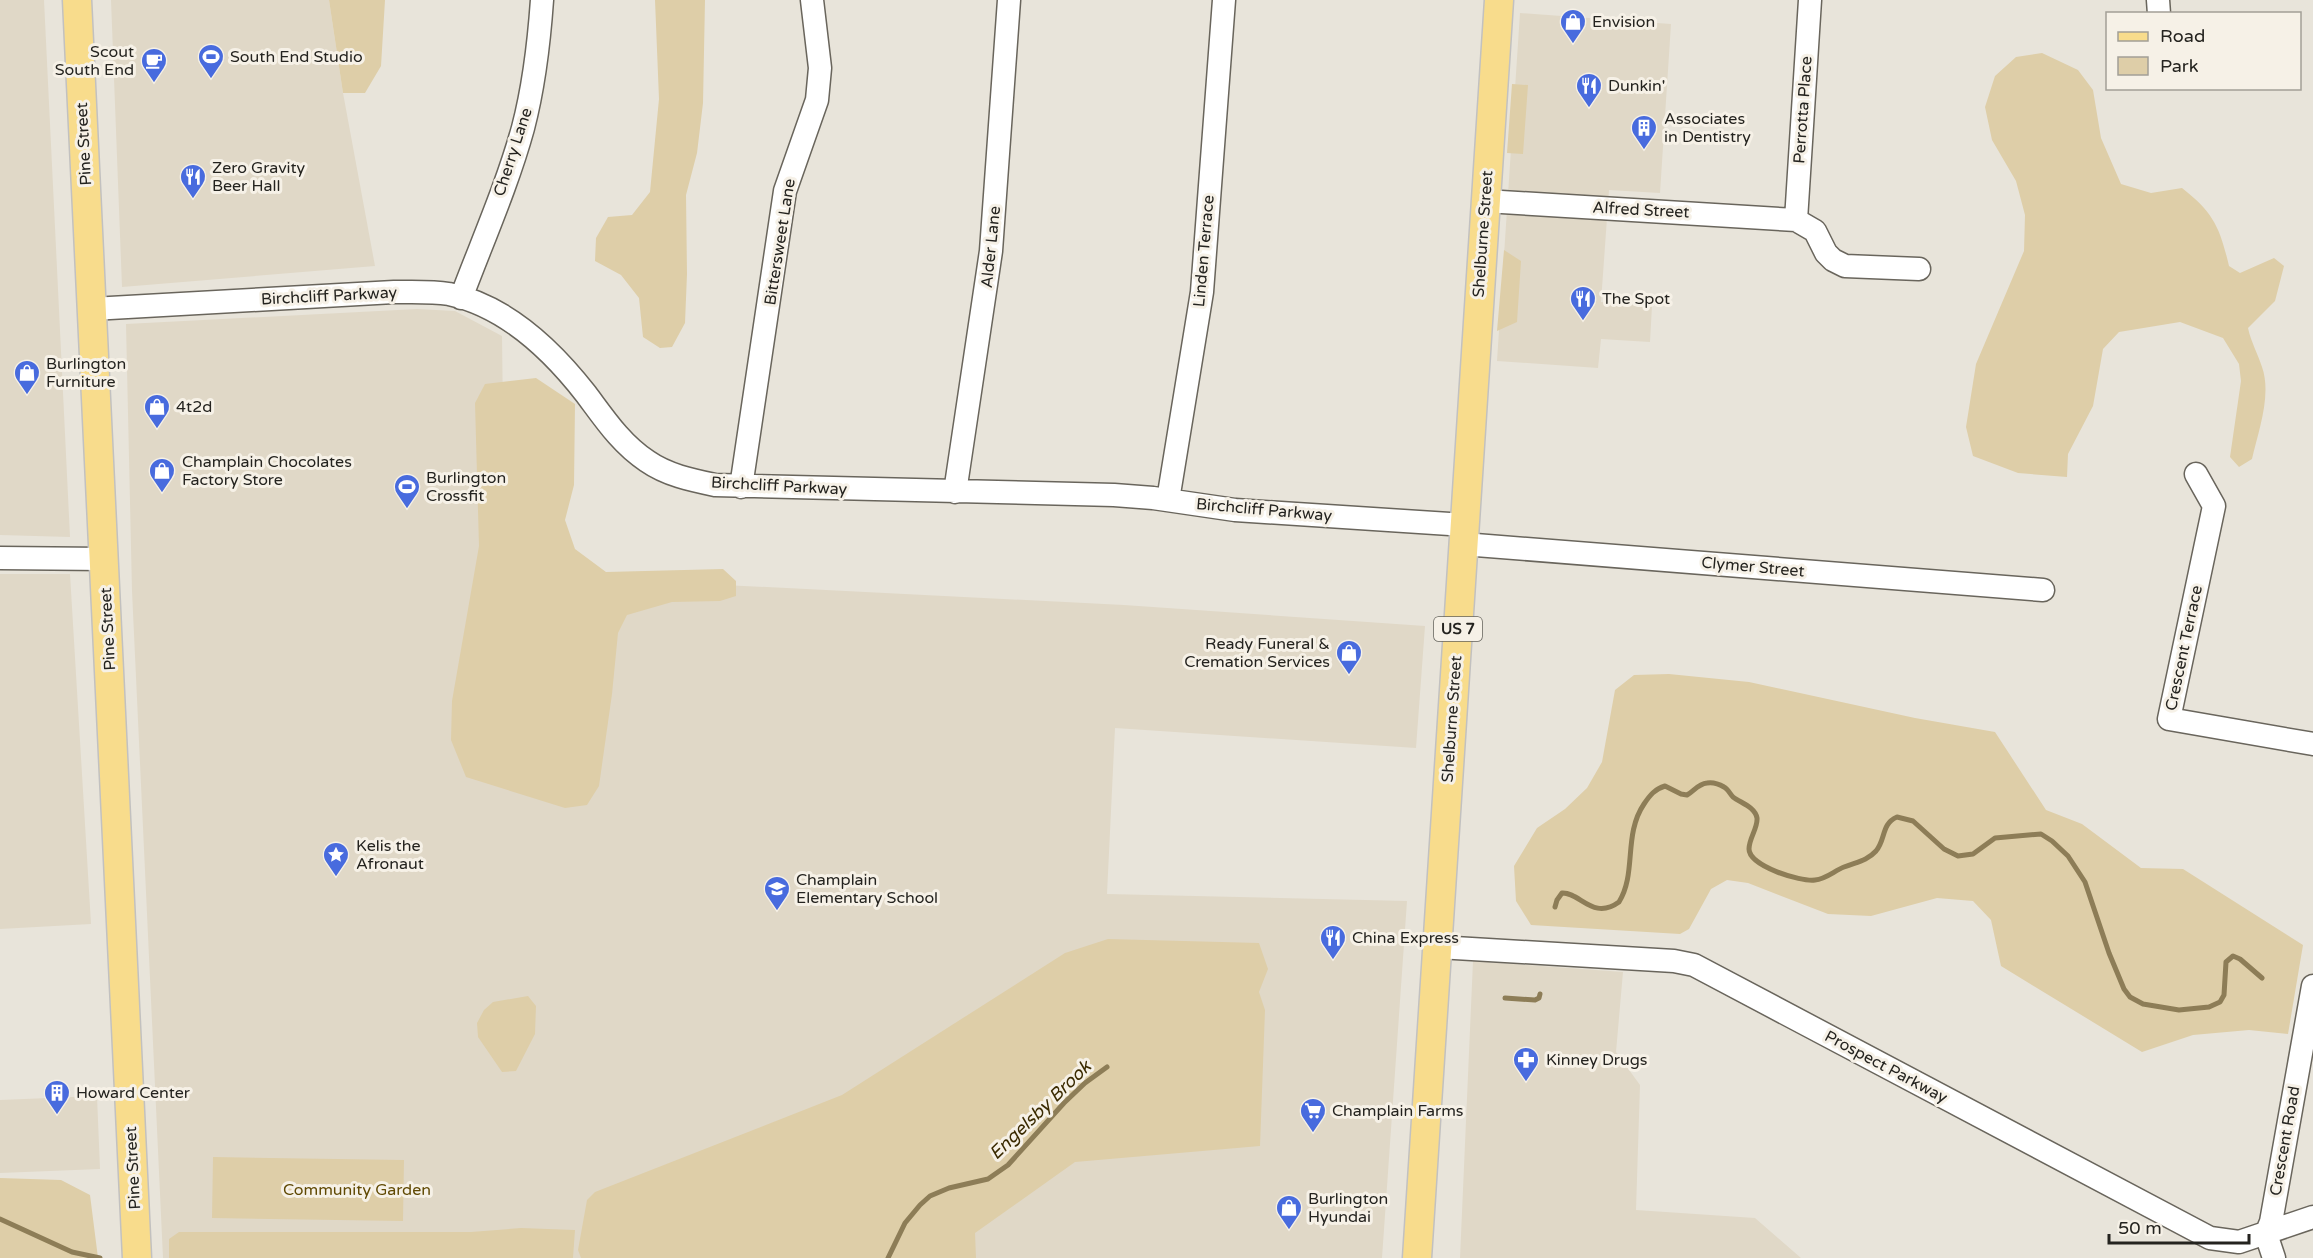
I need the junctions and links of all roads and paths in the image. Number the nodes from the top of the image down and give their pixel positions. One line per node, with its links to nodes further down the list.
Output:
1 (77, 0): 12 (main road, Pine Street)
2 (542, 0): 11 (street, Cherry Lane)
3 (812, 0): 14 (street, Bittersweet Lane)
4 (1009, 0): 15 (street, Alder Lane)
5 (1224, 0): 16 (street, Linden Terrace)
6 (1499, 0): 8 (main road, Shelburne Street / US 7)
7 (1810, 0): 9 (street, Perrotta Place)
8 (1485, 201): 9 (street, Alfred Street); 17 (main road, Shelburne Street / US 7)
9 (1796, 220): 10 (street)
10 (1919, 269)
11 (461, 298): 12 (street, Birchcliff Parkway); 14 (street, Birchcliff Parkway)
12 (92, 309): 19 (main road, Pine Street)
13 (2196, 474): 21 (street, Crescent Terrace)
14 (741, 487): 15 (street, Birchcliff Parkway)
15 (955, 492): 16 (street, Birchcliff Parkway)
16 (1168, 500): 17 (street, Birchcliff Parkway)
17 (1464, 535): 20 (street, Clymer Street); 22 (main road, Shelburne Street / US 7)
18 (0, 558): 19 (street)
19 (105, 559): 26 (main road, Pine Street)
20 (2043, 590)
21 (2313, 744)
22 (1438, 947): 25 (street, Prospect Parkway); 27 (main road, Shelburne Street / US 7)
23 (2313, 986): 25 (street, Crescent Road)
24 (2313, 1217): 25 (street, Prospect Parkway)
25 (2266, 1234): 28 (street)
26 (137, 1258)
27 (1417, 1258)
28 (2274, 1258)

